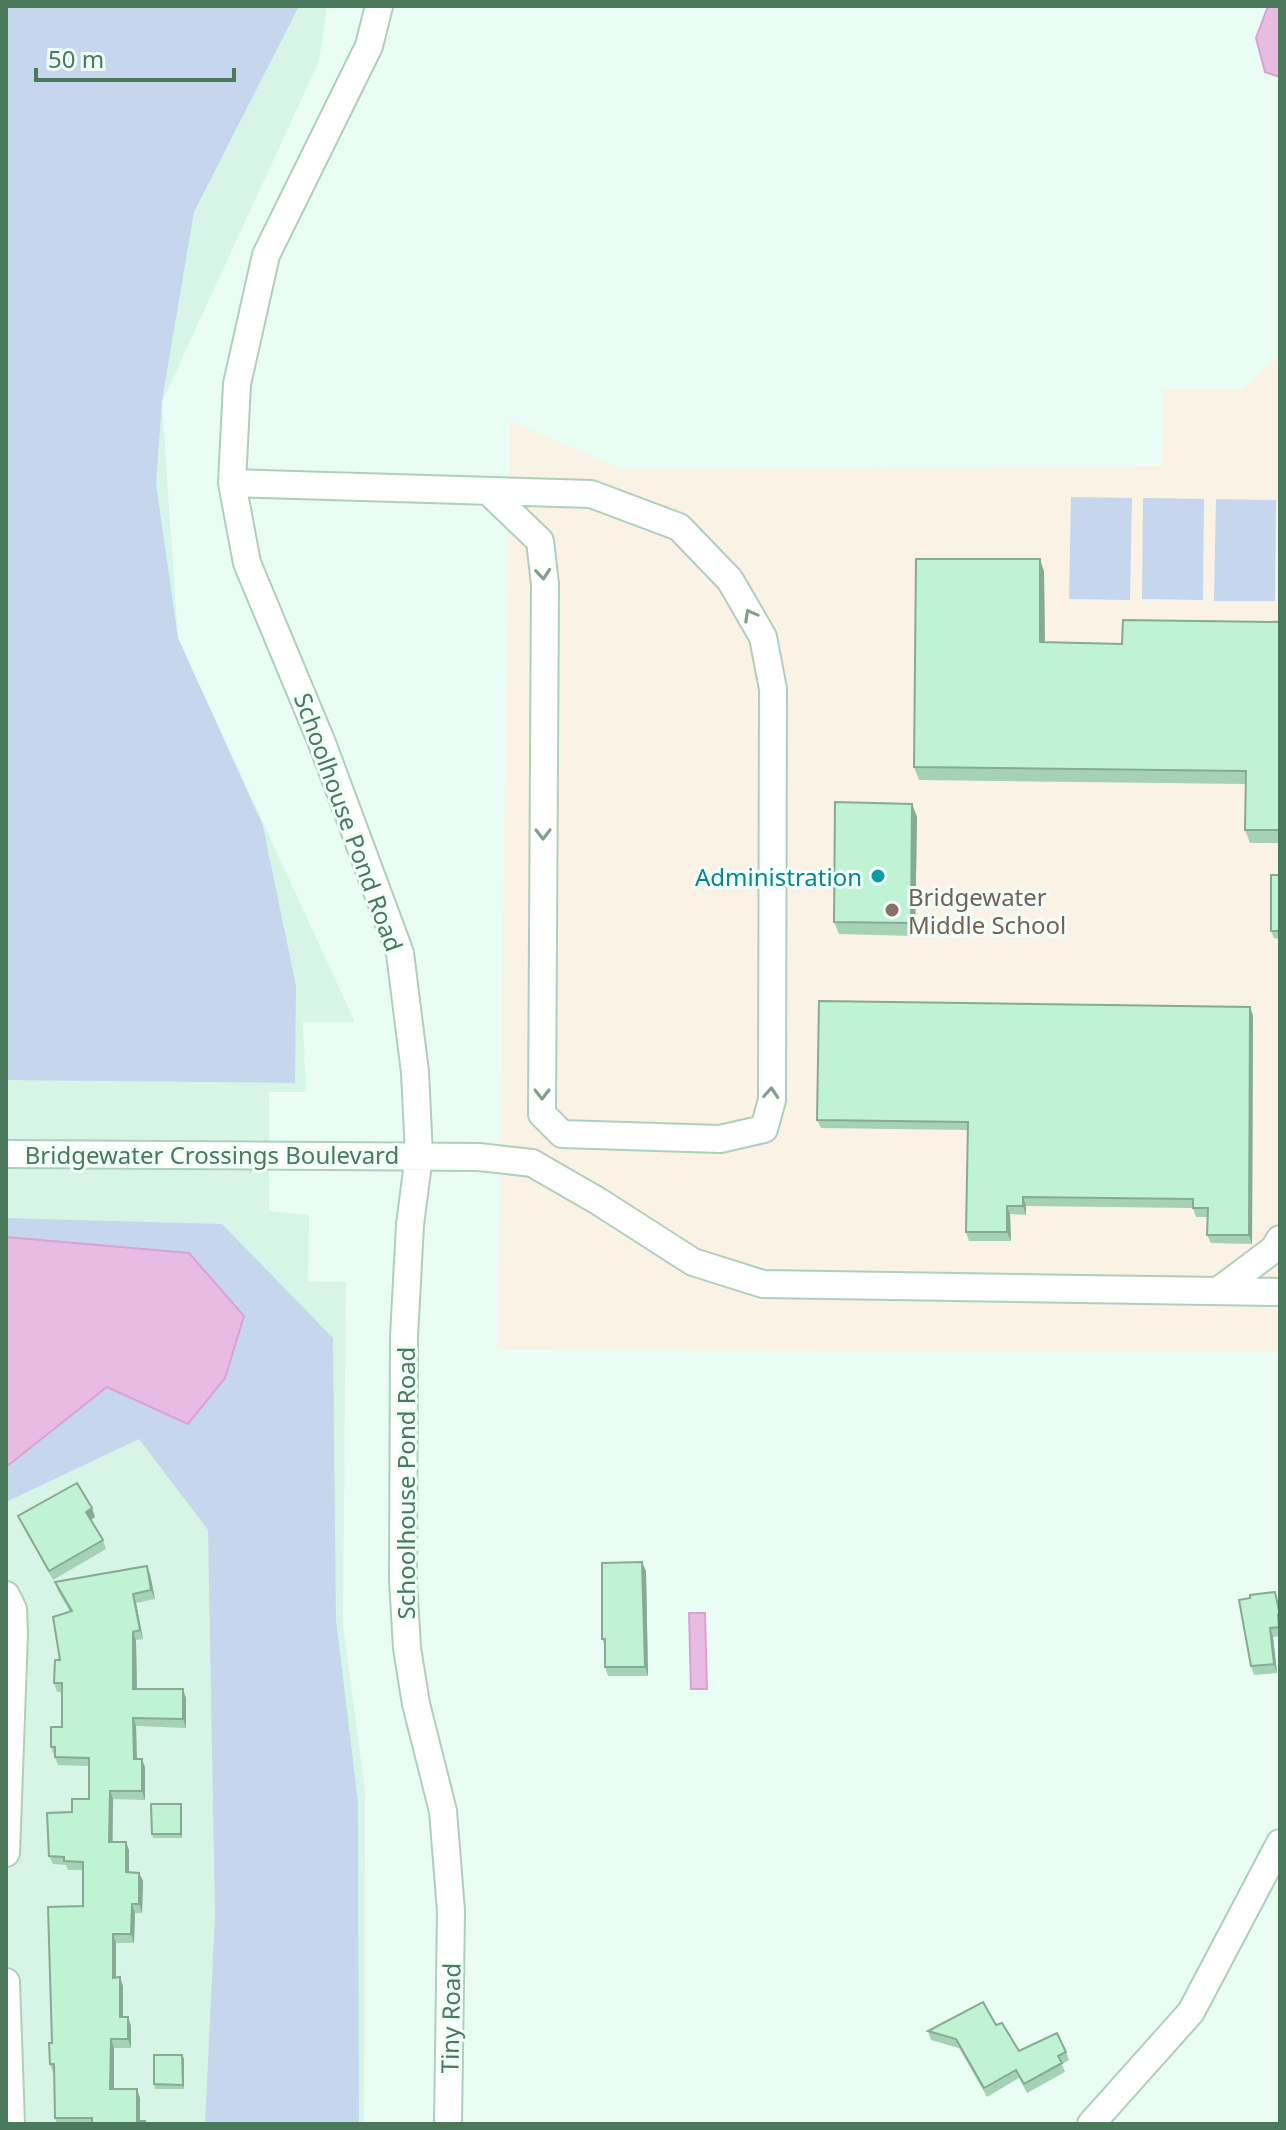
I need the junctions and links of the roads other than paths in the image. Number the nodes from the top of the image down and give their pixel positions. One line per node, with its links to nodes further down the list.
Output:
1 (379, 6): 2 (street, Schoolhouse Pond Road)
2 (232, 483): 3 (street); 5 (street, Schoolhouse Pond Road)
3 (488, 491): 3 (street, one-way to 3)
4 (6, 1154): 5 (street, Bridgewater Crossings Boulevard)
5 (419, 1155): 7 (street, Bridgewater Crossings Boulevard); 12 (street, Schoolhouse Pond Road)
6 (1280, 1239): 7 (street)
7 (1218, 1291): 8 (street, Bridgewater Crossings Boulevard)
8 (1280, 1292)
9 (6, 1595): 11 (street)
10 (1280, 1843): 16 (street)
11 (6, 1853)
12 (451, 1911): 15 (street, Tiny Road)
13 (6, 1982): 14 (street)
14 (11, 2124)
15 (448, 2124)
16 (1091, 2124)

